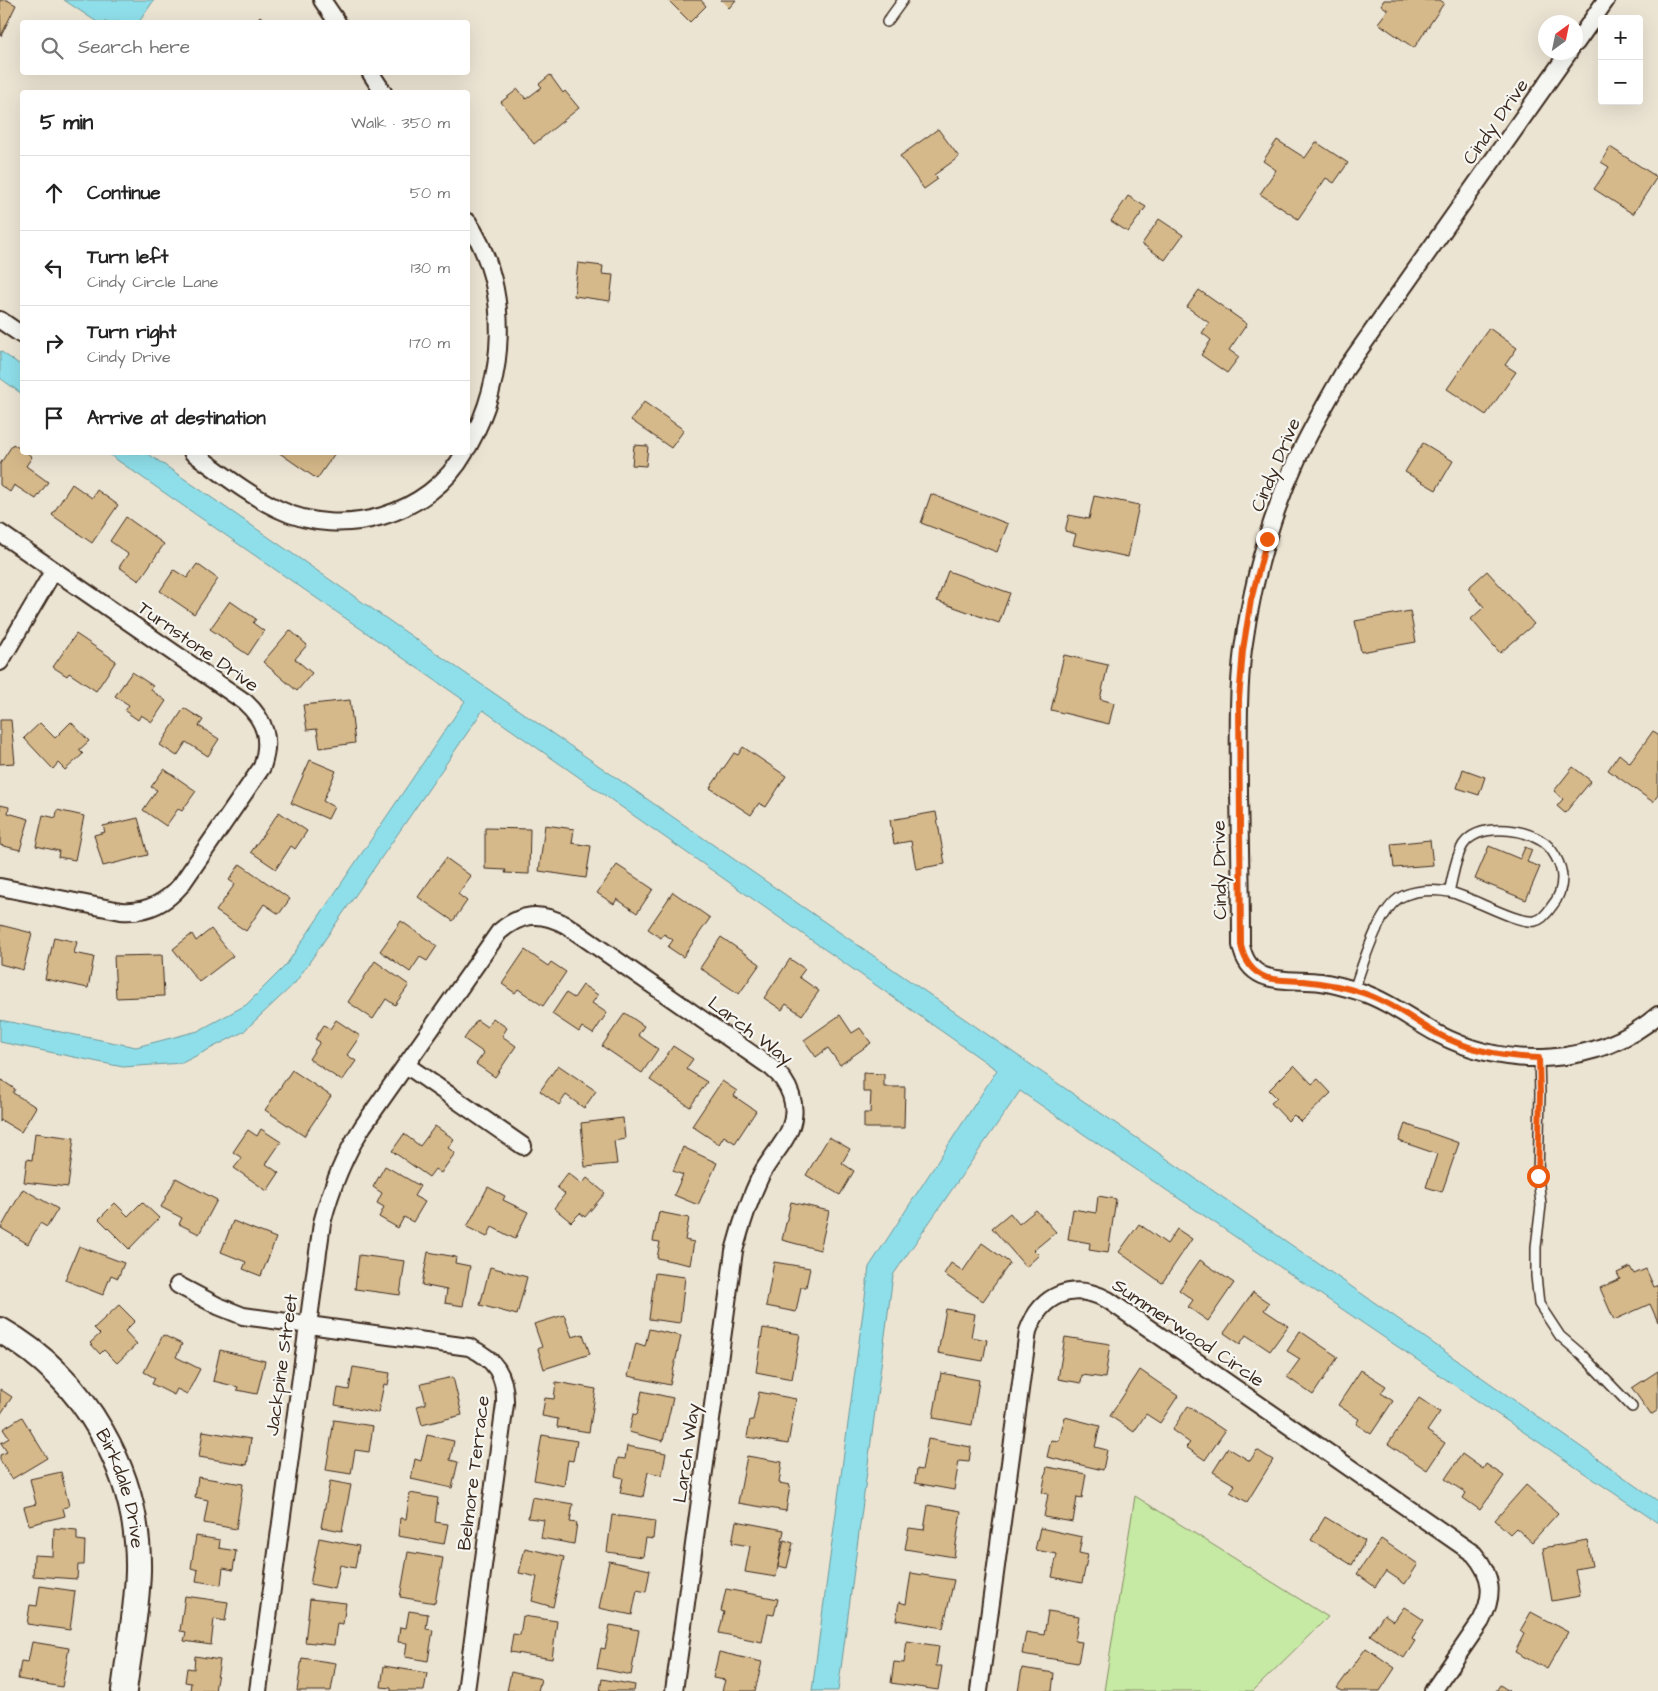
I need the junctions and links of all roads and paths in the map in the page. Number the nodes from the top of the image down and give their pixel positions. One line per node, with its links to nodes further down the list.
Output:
1 (322, 0): 4 (street)
2 (903, 0): 5 (lane)
3 (1606, 0): 6 (street)
4 (336, 20)
5 (887, 22)
6 (1583, 33)
7 (1563, 60): 21 (street, Cindy Drive)
8 (372, 75): 9 (street)
9 (382, 90)
10 (470, 226): 13 (street)
11 (0, 320): 12 (street)
12 (20, 334)
13 (470, 443)
14 (196, 455): 15 (street)
15 (463, 455)
16 (0, 533): 17 (street, Turnstone Drive)
17 (54, 570): 18 (street); 19 (street, Turnstone Drive)
18 (0, 662)
19 (0, 887)
20 (1449, 892): 20 (lane); 21 (lane)
21 (1354, 990): 23 (street)
22 (1658, 1015): 23 (street)
23 (1539, 1058): 29 (lane)
24 (406, 1065): 25 (street); 27 (street, Jackpine Street); 33 (street, Larch Way)
25 (523, 1146)
26 (178, 1286): 27 (street, Belmore Terrace)
27 (308, 1325): 31 (street, Jackpine Street); 32 (street, Belmore Terrace)
28 (0, 1330): 30 (street, Birkdale Drive)
29 (1632, 1407)
30 (124, 1691)
31 (258, 1691)
32 (466, 1691)
33 (674, 1691)
34 (979, 1691): 35 (street, Summerwood Circle)
35 (1433, 1691)

